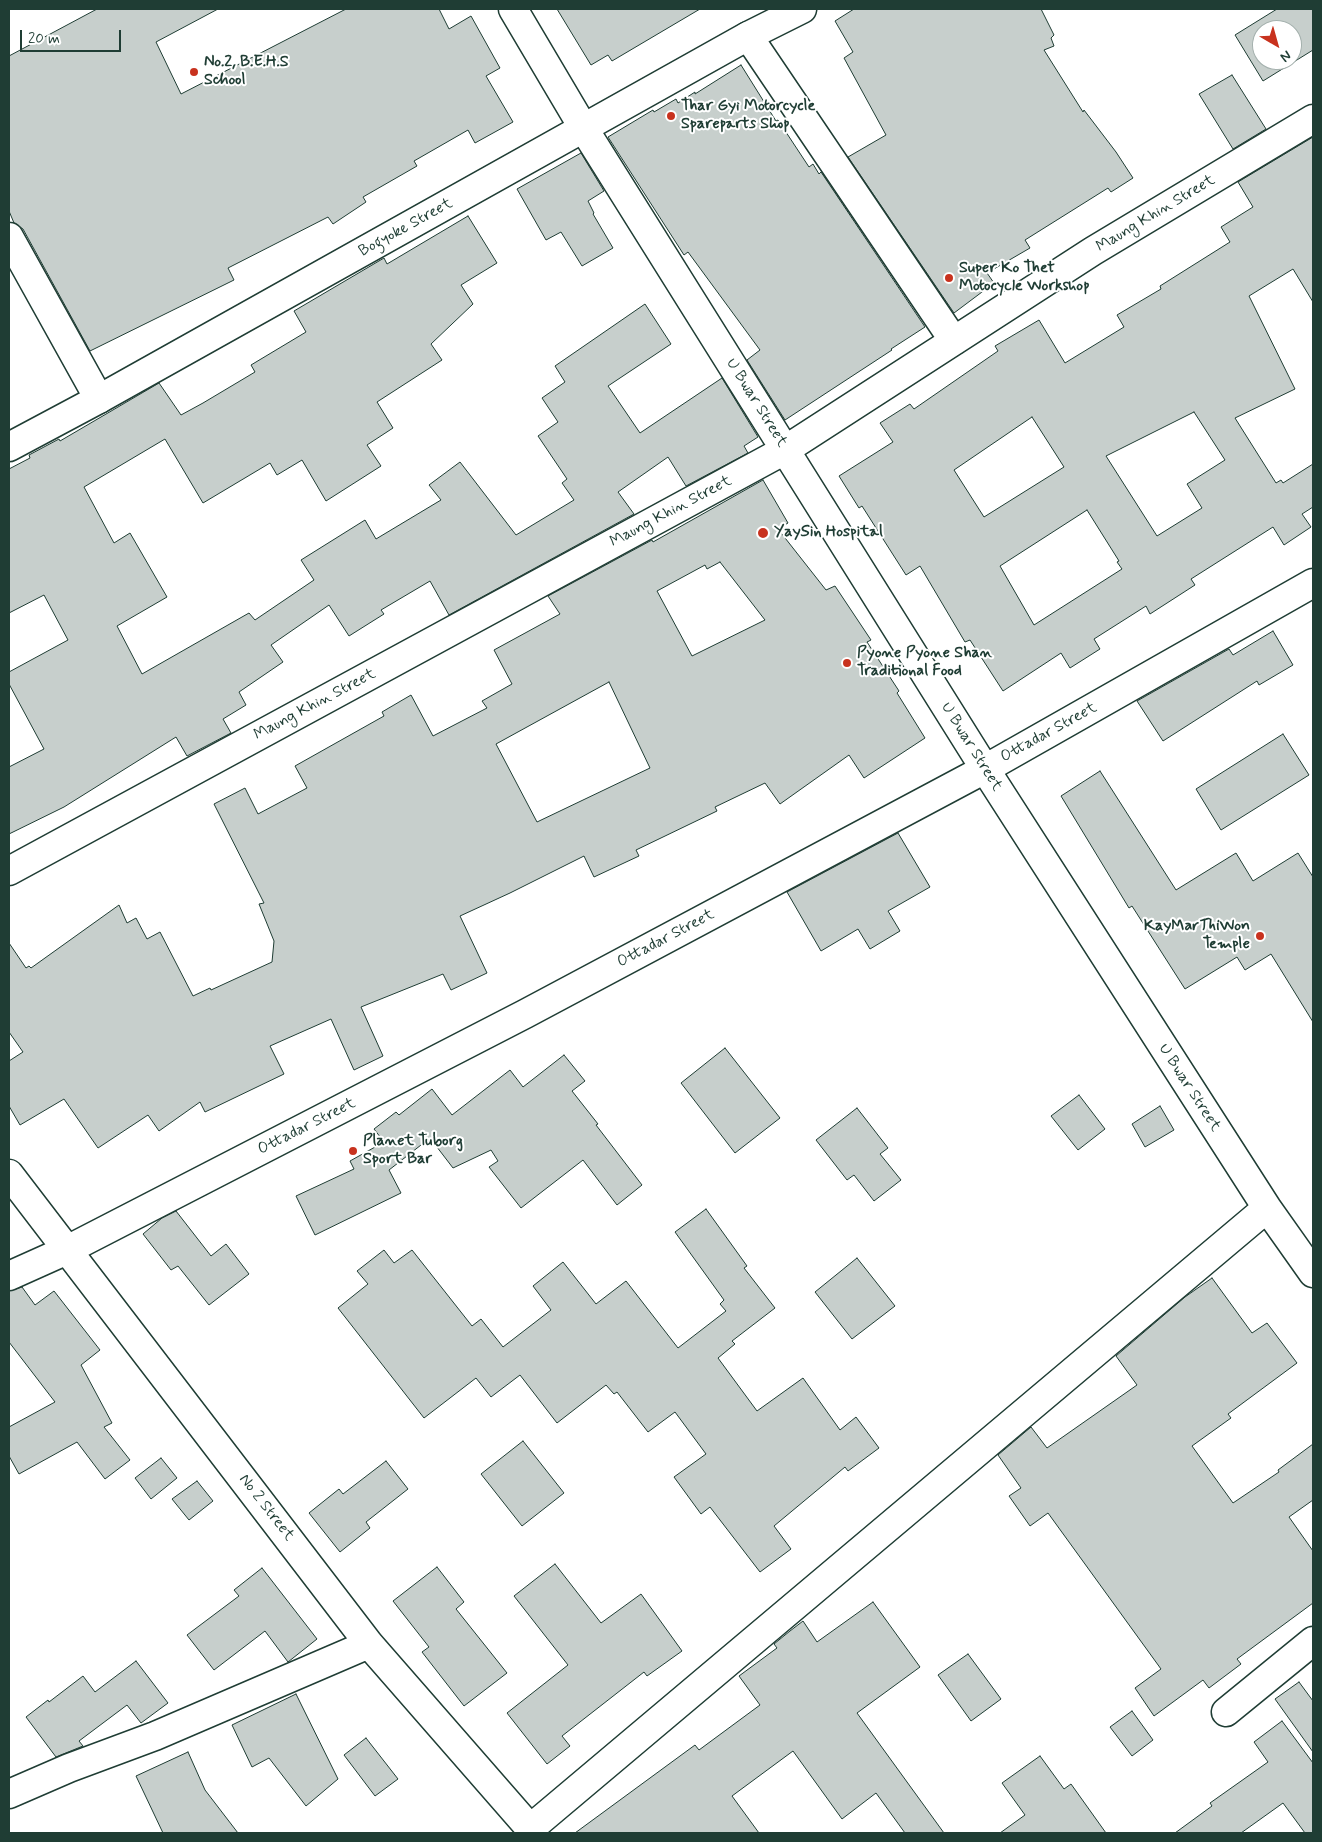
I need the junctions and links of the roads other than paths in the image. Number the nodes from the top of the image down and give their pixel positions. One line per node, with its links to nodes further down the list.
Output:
1 (513, 9): 5 (street, U Bwar Street)
2 (802, 9): 3 (street, Bogyoke Street)
3 (748, 36): 5 (street, Bogyoke Street); 7 (street)
4 (1313, 119): 7 (street, Maung Khin Street)
5 (584, 129): 8 (street, Bogyoke Street); 10 (street, U Bwar Street)
6 (9, 237): 8 (street)
7 (954, 341): 10 (street, Maung Khin Street)
8 (99, 399): 9 (street, Bogyoke Street)
9 (9, 447)
10 (785, 450): 12 (street, U Bwar Street); 13 (street, Maung Khin Street)
11 (1313, 583): 12 (street, Ottadar Street)
12 (984, 769): 15 (street, U Bwar Street); 16 (street, Ottadar Street)
13 (9, 871)
14 (9, 1174): 16 (street, No 2 Street)
15 (1266, 1208): 17 (street, U Bwar Street); 23 (street)
16 (67, 1250): 18 (street, Ottadar Street); 20 (street, No 2 Street)
17 (1313, 1274)
18 (9, 1276)
19 (1313, 1642): 21 (street)
20 (370, 1644): 22 (street); 23 (street, No 2 Street)
21 (1226, 1712)
22 (9, 1794)
23 (533, 1831)

